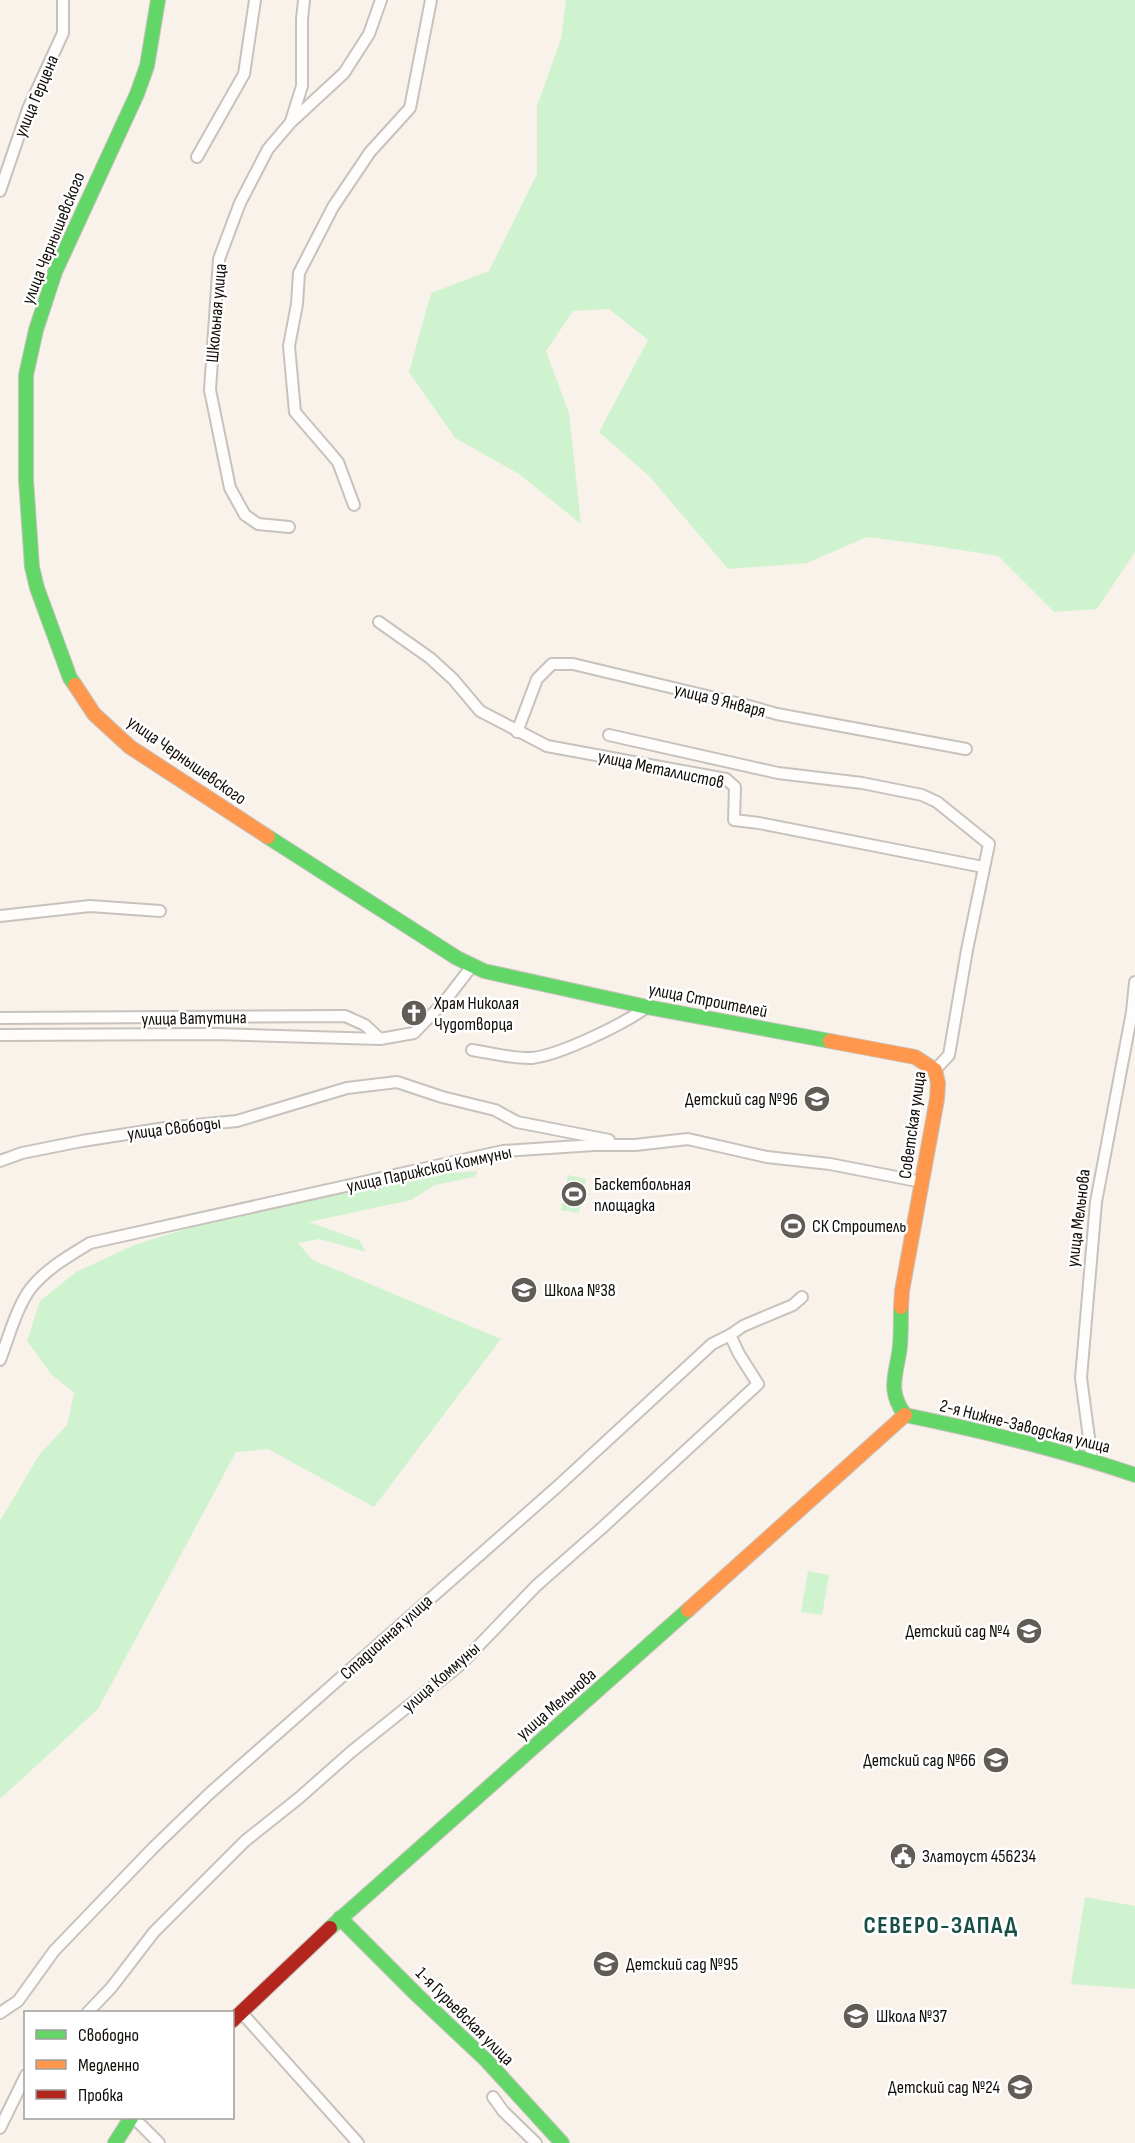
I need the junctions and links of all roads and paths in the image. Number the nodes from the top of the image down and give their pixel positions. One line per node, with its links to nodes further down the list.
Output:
1 (63, 0): 9 (street, улица Герцена)
2 (158, 0): 20 (main road, улица Чернышевского)
3 (255, 0): 8 (street)
4 (304, 0): 7 (street)
5 (381, 0): 7 (street, Школьная улица)
6 (430, 0): 10 (street)
7 (291, 122): 11 (street, Школьная улица)
8 (197, 158)
9 (0, 191)
10 (354, 505)
11 (289, 527)
12 (379, 622): 13 (street, улица Металлистов)
13 (517, 732): 15 (street, улица 9 Января); 17 (street, улица Металлистов)
14 (609, 735): 16 (street, улица Металлистов)
15 (966, 749)
16 (989, 844): 17 (street, Советская улица)
17 (983, 867): 27 (street, Советская улица)
18 (160, 911): 19 (street)
19 (0, 916)
20 (472, 966): 22 (main road, улица Строителей); 25 (street, улица Ватутина)
21 (1135, 982): 35 (street, улица Мельнова)
22 (646, 1007): 26 (street); 27 (main road, улица Строителей)
23 (0, 1018): 25 (street, улица Ватутина)
24 (0, 1035): 25 (street, улица Ватутина)
25 (380, 1039)
26 (472, 1050)
27 (935, 1070): 30 (main road, Советская улица)
28 (635, 1145): 29 (street, улица Свободы); 30 (street, улица Парижской Коммуны); 33 (street, улица Парижской Коммуны)
29 (0, 1161)
30 (922, 1182): 34 (main road, Советская улица)
31 (802, 1297): 32 (street, Стадионная улица)
32 (730, 1335): 38 (street, улица Коммуны); 39 (street, Стадионная улица)
33 (0, 1360)
34 (905, 1415): 35 (main road, 2-я Нижне-Заводская улица); 37 (main road, улица Мельнова)
35 (1092, 1460): 36 (main road, 2-я Нижне-Заводская улица)
36 (1135, 1475)
37 (340, 1918): 40 (main road, улица Мельнова); 50 (main road, 1-я Гурьевская улица)
38 (90, 2011)
39 (0, 2013)
40 (237, 2017): 48 (street)
41 (24, 2079): 45 (street)
42 (493, 2097): 49 (street)
43 (132, 2119): 46 (main road)
44 (134, 2119): 47 (street)
45 (0, 2128)
46 (115, 2143)
47 (159, 2143)
48 (358, 2143)
49 (536, 2143)
50 (562, 2143)

